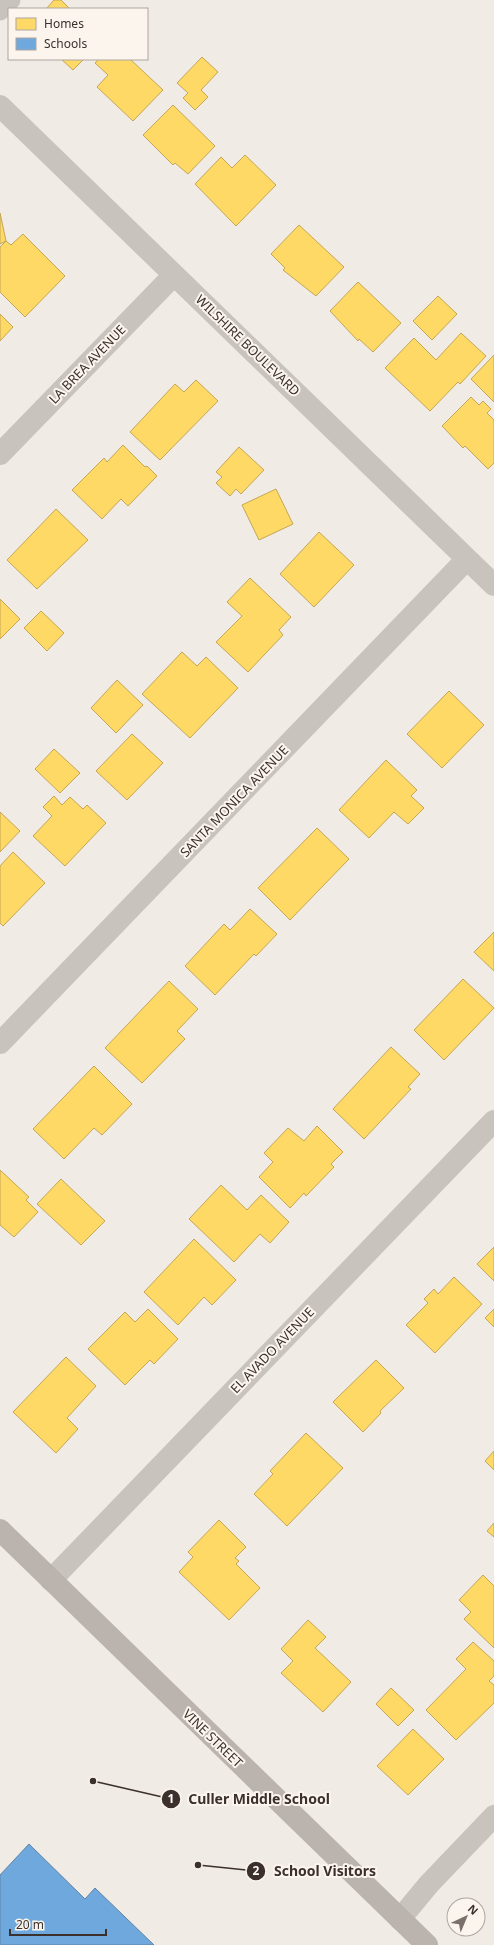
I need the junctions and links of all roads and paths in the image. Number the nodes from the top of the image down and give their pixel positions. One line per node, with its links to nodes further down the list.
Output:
1 (11, 0): 2 (lane)
2 (0, 12)
3 (0, 106): 4 (street, WILSHIRE BOULEVARD)
4 (174, 274): 5 (street, LA BREA AVENUE); 6 (street, WILSHIRE BOULEVARD)
5 (0, 454)
6 (467, 559): 7 (street, WILSHIRE BOULEVARD); 8 (street, SANTA MONICA AVENUE)
7 (494, 585)
8 (0, 1043)
9 (494, 1121): 11 (street, EL AVADO AVENUE)
10 (0, 1530): 11 (main road, VINE STREET)
11 (51, 1580): 13 (main road, VINE STREET)
12 (494, 1816): 13 (street)
13 (400, 1919): 14 (main road, VINE STREET)
14 (427, 1945)

